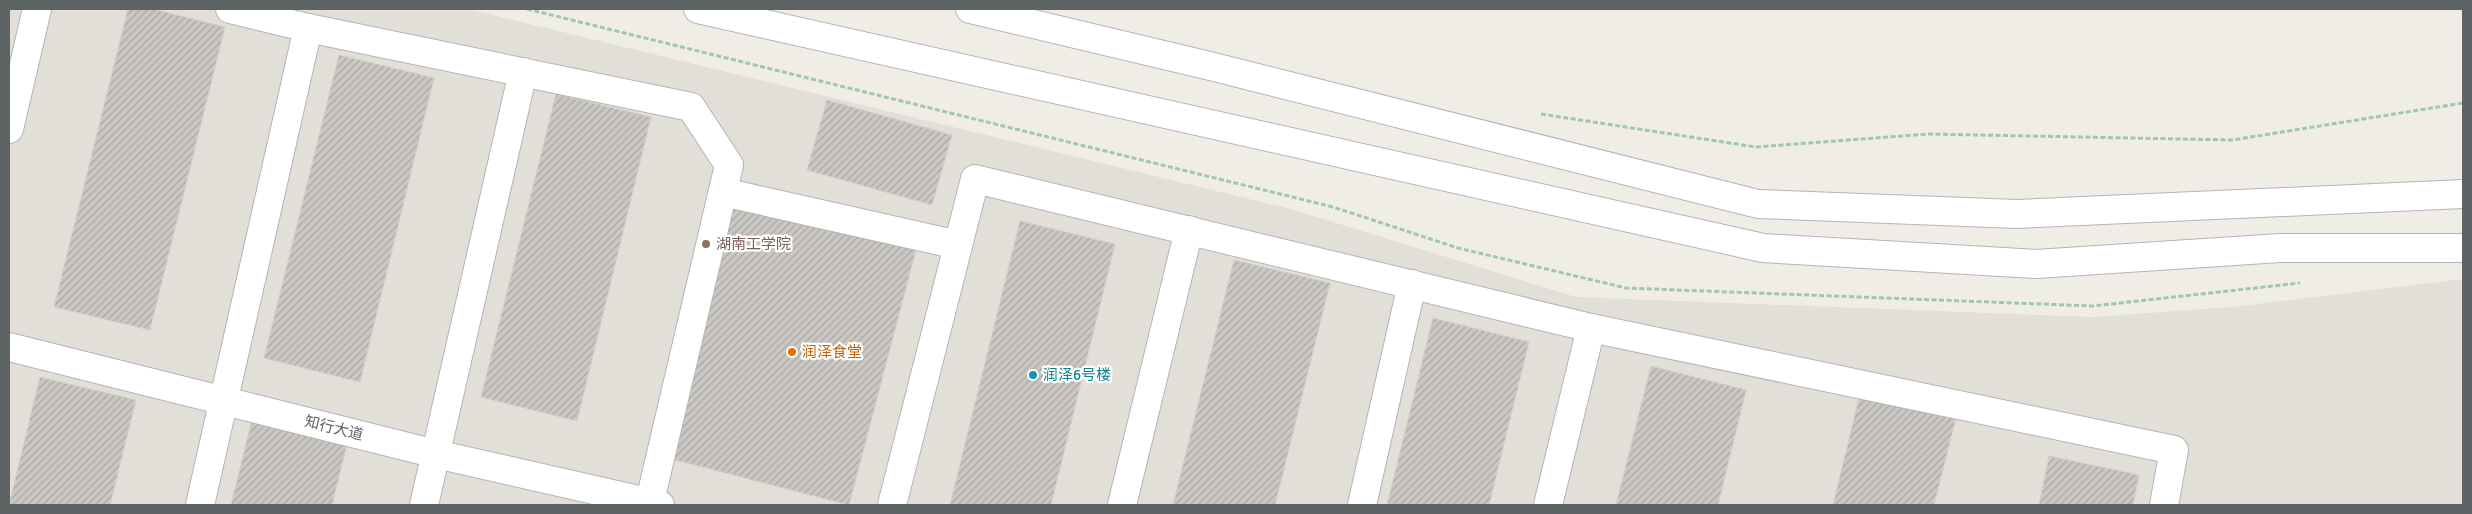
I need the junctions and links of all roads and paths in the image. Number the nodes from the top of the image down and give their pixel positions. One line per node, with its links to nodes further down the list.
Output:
1 (37, 9): 9 (street)
2 (230, 9): 5 (street)
3 (698, 9): 14 (street)
4 (970, 9): 11 (street)
5 (308, 28): 6 (street); 18 (street)
6 (523, 72): 10 (street); 19 (street)
7 (2463, 103): 8 (path)
8 (1534, 112)
9 (9, 129)
10 (723, 192): 13 (street); 20 (street)
11 (2463, 194)
12 (1189, 230): 13 (street); 15 (street); 24 (street)
13 (958, 245): 23 (street)
14 (2463, 248)
15 (1412, 284): 16 (street); 25 (street)
16 (1591, 328): 26 (street); 27 (street)
17 (9, 347): 18 (street, 知行大道)
18 (224, 400): 19 (street, 知行大道); 21 (street)
19 (436, 454): 20 (street, 知行大道); 22 (street)
20 (653, 504)
21 (200, 505)
22 (424, 505)
23 (892, 505)
24 (1122, 505)
25 (1362, 505)
26 (1548, 505)
27 (2164, 505)

